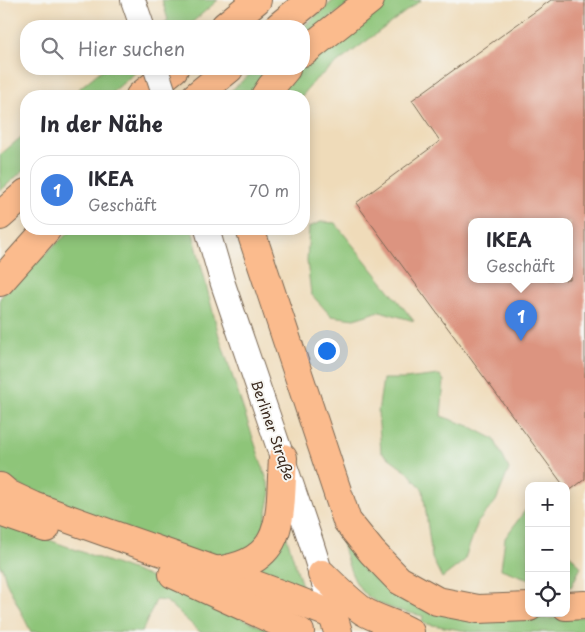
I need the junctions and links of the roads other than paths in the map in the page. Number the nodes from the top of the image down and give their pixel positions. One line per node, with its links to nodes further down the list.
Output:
1 (133, 0): 5 (street)
2 (257, 0): 6 (main road)
3 (311, 0): 7 (main road)
4 (370, 0): 8 (main road)
5 (140, 20)
6 (232, 20)
7 (286, 20)
8 (310, 47)
9 (158, 75): 14 (street, bridge)
10 (166, 75): 13 (main road)
11 (222, 75): 15 (main road)
12 (281, 75): 16 (main road)
13 (148, 90)
14 (163, 90)
15 (203, 90)
16 (268, 90)
17 (20, 198): 18 (main road)
18 (0, 216)
19 (32, 235): 23 (main road)
20 (42, 235): 24 (main road)
21 (209, 235): 25 (street, Berliner Straße)
22 (252, 235): 32 (main road)
23 (0, 263)
24 (0, 282)
25 (283, 458): 28 (main road); 29 (street, Berliner Straße)
26 (0, 487): 28 (main road)
27 (0, 512): 34 (main road)
28 (213, 571): 33 (main road)
29 (322, 574): 33 (street, Berliner Straße); 35 (main road)
30 (570, 606): 31 (main road)
31 (585, 606)
32 (525, 607)
33 (335, 623)
34 (300, 632)
35 (410, 632)

